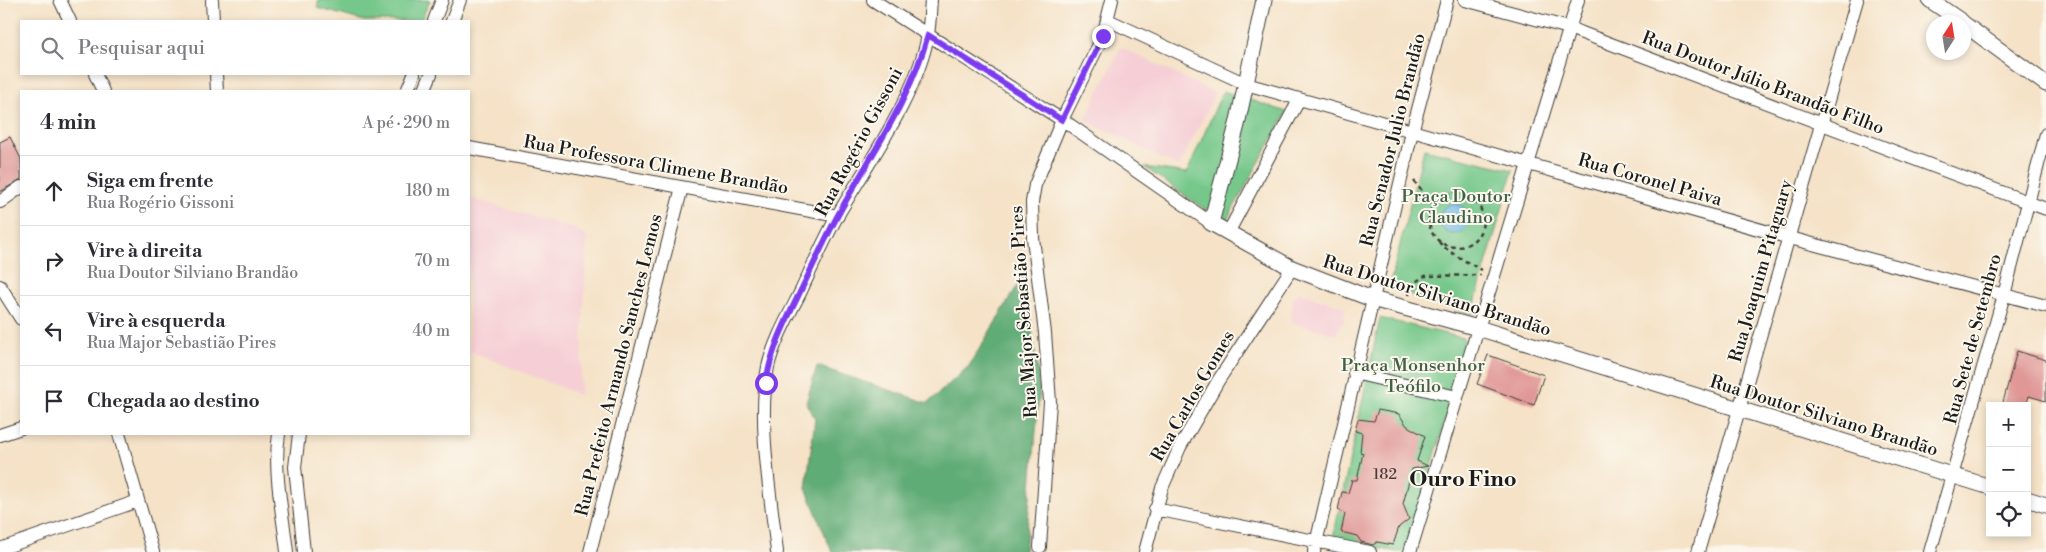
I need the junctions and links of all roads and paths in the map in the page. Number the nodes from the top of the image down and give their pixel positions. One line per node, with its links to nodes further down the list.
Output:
1 (60, 0): 15 (street)
2 (212, 0): 16 (street)
3 (442, 0): 17 (street)
4 (460, 0): 18 (street)
5 (873, 0): 22 (street, Rua Doutor Silviano Brandão)
6 (931, 0): 22 (street, Rua Rogério Gissoni)
7 (1112, 0): 19 (street, Rua Major Sebastião Pires)
8 (1264, 0): 27 (street)
9 (1447, 0): 36 (street, Rua Senador Julio Brandão)
10 (1465, 0): 20 (street, Rua Doutor Júlio Brandão Filho)
11 (1578, 0): 20 (street)
12 (1857, 0): 35 (street, Rua Joaquim Pitaguary)
13 (1930, 0): 14 (street)
14 (1952, 15)
15 (70, 20)
16 (213, 20)
17 (434, 20)
18 (452, 20)
19 (1108, 20): 27 (street, Rua Coronel Paiva); 34 (street, Rua Major Sebastião Pires)
20 (1569, 28): 35 (street, Rua Doutor Júlio Brandão Filho); 39 (street)
21 (1971, 29): 28 (street)
22 (928, 35): 34 (street, Rua Doutor Silviano Brandão); 47 (street, Rua Rogério Gissoni)
23 (95, 75): 29 (street)
24 (216, 75): 30 (street)
25 (414, 75): 31 (street)
26 (431, 75): 32 (street)
27 (1246, 84): 33 (street, Rua Coronel Paiva); 48 (street)
28 (2046, 84)
29 (103, 90)
30 (217, 90)
31 (407, 90)
32 (424, 90)
33 (1299, 100): 36 (street, Rua Coronel Paiva); 49 (street)
34 (1062, 120): 48 (street, Rua Doutor Silviano Brandão); 76 (street, Rua Major Sebastião Pires)
35 (1822, 123): 44 (street, Rua Doutor Júlio Brandão Filho); 50 (street, Rua Joaquim Pitaguary)
36 (1412, 132): 39 (street, Rua Coronel Paiva); 40 (street, Rua Senador Julio Brandão)
37 (2046, 134): 44 (street, Rua Sete de Setembro)
38 (470, 148): 41 (street, Rua Professora Climene Brandão)
39 (1528, 164): 50 (street, Rua Coronel Paiva); 53 (street)
40 (1404, 168): 45 (path); 56 (street, Rua Senador Julio Brandão)
41 (682, 187): 47 (street, Rua Professora Climene Brandão); 82 (street, Rua Prefeito Armando Sanches Lemos)
42 (20, 188): 43 (street)
43 (0, 202)
44 (2027, 202): 46 (street, Rua Doutor Júlio Brandão Filho); 55 (street, Rua Sete de Setembro)
45 (1433, 204): 51 (path); 51 (path)
46 (2046, 209)
47 (838, 216): 83 (street, Rua Rogério Gissoni)
48 (1211, 223): 49 (street, Rua Doutor Silviano Brandão)
49 (1228, 233): 52 (street, Rua Doutor Silviano Brandão)
50 (1790, 238): 55 (street, Rua Coronel Paiva); 63 (street, Rua Joaquim Pitaguary)
51 (1438, 241): 53 (path)
52 (1292, 268): 56 (street, Rua Doutor Silviano Brandão); 75 (street, Rua Carlos Gomes)
53 (1493, 275): 58 (path); 60 (street)
54 (0, 286): 59 (street)
55 (2004, 295): 57 (street, Rua Coronel Paiva); 70 (street, Rua Sete de Setembro)
56 (1372, 299): 58 (street, Rua Doutor Silviano Brandão); 61 (street, Rua Senador Julio Brandão)
57 (2046, 306)
58 (1408, 309): 60 (street, Rua Doutor Silviano Brandão)
59 (20, 317)
60 (1478, 328): 62 (street); 63 (street, Rua Doutor Silviano Brandão)
61 (1354, 374): 62 (street); 77 (street, Rua Senador Julio Brandão)
62 (1457, 397): 86 (street)
63 (1738, 410): 70 (street, Rua Doutor Silviano Brandão); 87 (street, Rua Joaquim Pitaguary)
64 (20, 428): 68 (street)
65 (119, 435): 73 (street)
66 (278, 435): 69 (street); 80 (street)
67 (299, 435): 69 (street)
68 (0, 436)
69 (296, 447): 81 (street)
70 (1953, 475): 71 (street, Rua Doutor Silviano Brandão); 88 (street, Rua Sete de Setembro)
71 (1986, 486)
72 (2031, 500): 74 (street)
73 (138, 501): 78 (street); 79 (street)
74 (2046, 505)
75 (1156, 509): 77 (street); 84 (street, Rua Carlos Gomes)
76 (1040, 547)
77 (1315, 547): 85 (street)
78 (0, 549)
79 (153, 552)
80 (287, 552)
81 (304, 552)
82 (590, 552)
83 (777, 552)
84 (1145, 552)
85 (1370, 552)
86 (1410, 552)
87 (1698, 552)
88 (1930, 552)

